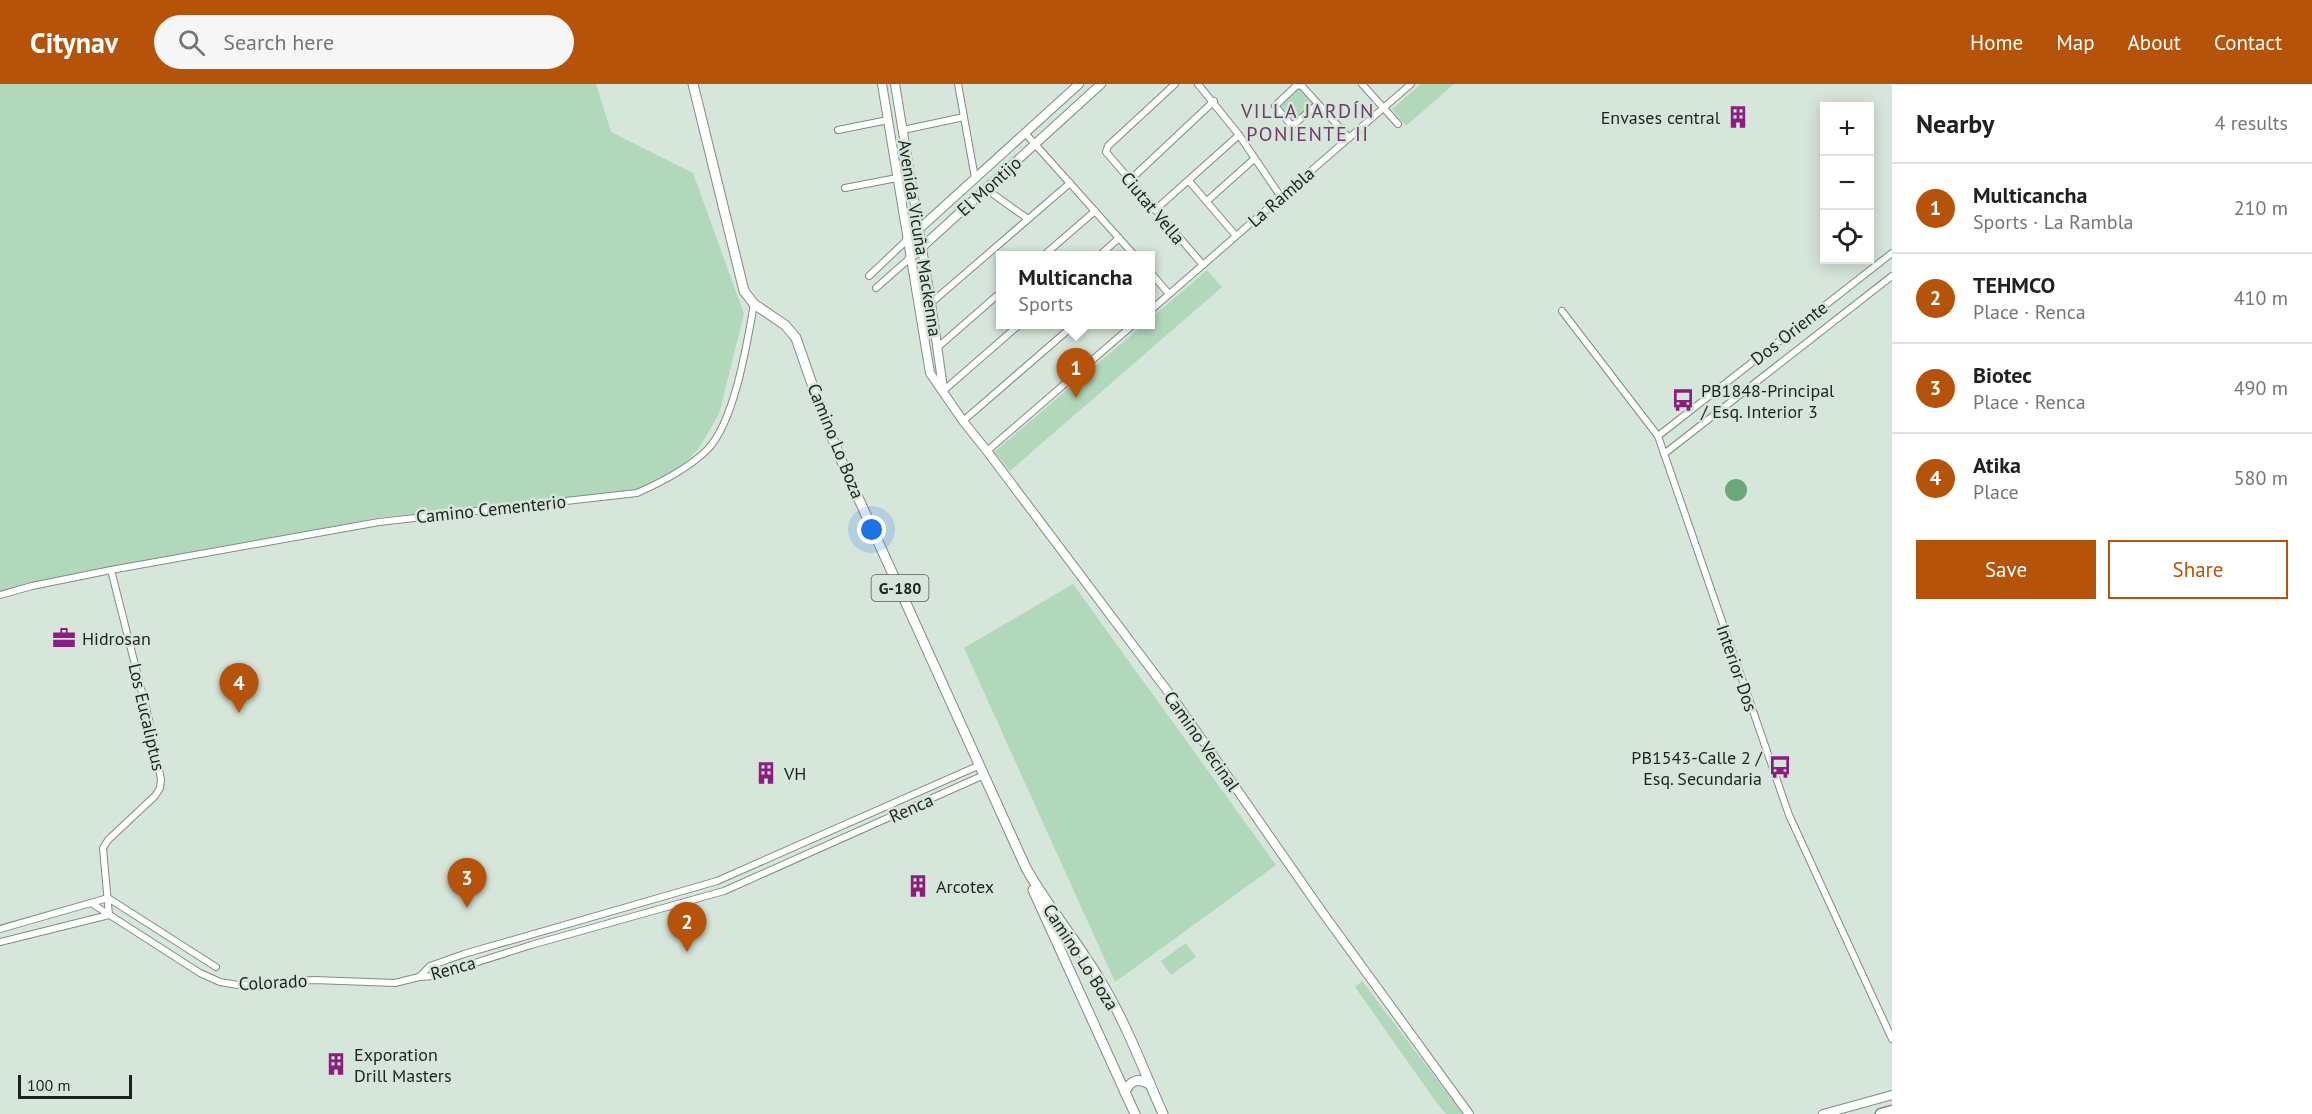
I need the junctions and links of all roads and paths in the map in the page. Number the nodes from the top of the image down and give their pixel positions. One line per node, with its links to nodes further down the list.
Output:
1 (693, 84): 55 (main road, Camino Lo Boza / G-180)
2 (882, 84): 16 (street, Avenida Vicuña Mackenna)
3 (896, 84): 18 (street, Avenida Vicuña Mackenna)
4 (958, 84): 15 (street)
5 (1079, 84): 20 (street, El Montijo)
6 (1101, 84): 23 (street, El Montijo)
7 (1175, 84): 27 (street, Ciutat Vella)
8 (1198, 84): 12 (street)
9 (1299, 84): 13 (street); 13 (street)
10 (1362, 84): 14 (street)
11 (1411, 84): 14 (street, La Rambla)
12 (1214, 102): 21 (street); 27 (street)
13 (1318, 104): 22 (street)
14 (1383, 108): 17 (street); 22 (street, La Rambla)
15 (964, 117): 18 (street); 26 (street)
16 (888, 120): 19 (street); 25 (street, Avenida Vicuña Mackenna)
17 (1398, 124)
18 (903, 129): 37 (street, Avenida Vicuña Mackenna)
19 (838, 130)
20 (1024, 133): 23 (street); 26 (street, El Montijo)
21 (1239, 135): 24 (street); 28 (street)
22 (1349, 138): 32 (street, La Rambla)
23 (1035, 145): 29 (street); 31 (street, El Montijo)
24 (1254, 159): 32 (street); 33 (street)
25 (897, 178): 30 (street); 40 (street, Avenida Vicuña Mackenna)
26 (975, 178): 37 (street, El Montijo)
27 (1130, 180): 34 (street, Ciutat Vella)
28 (1189, 181): 33 (street); 34 (street)
29 (1070, 183): 35 (street); 36 (street)
30 (845, 188)
31 (986, 189): 36 (street); 41 (street, El Montijo)
32 (1281, 197): 38 (street, La Rambla)
33 (1208, 201): 38 (street)
34 (1155, 210): 47 (street, Ciutat Vella)
35 (1095, 211): 39 (street); 42 (street)
36 (1028, 219): 54 (street)
37 (920, 228): 40 (street, El Montijo); 41 (street, Avenida Vicuña Mackenna)
38 (1236, 236): 47 (street, La Rambla)
39 (1119, 238): 43 (street); 44 (street)
40 (907, 240): 46 (street, Avenida Vicuña Mackenna); 48 (street, El Montijo)
41 (922, 247): 46 (street, El Montijo); 54 (street, Avenida Vicuña Mackenna)
42 (1048, 251)
43 (1104, 251)
44 (1131, 251)
45 (1892, 253): 65 (street, Dos Oriente)
46 (910, 258): 51 (street, El Montijo); 62 (street, Avenida Vicuña Mackenna)
47 (1203, 265): 52 (street, La Rambla)
48 (869, 276)
49 (1892, 276): 67 (street, Dos Oriente)
50 (1155, 278): 52 (street)
51 (876, 288)
52 (1169, 294): 56 (street, La Rambla)
53 (996, 296): 61 (street)
54 (932, 303): 61 (street, Avenida Vicuña Mackenna)
55 (754, 304): 68 (street, Camino Cementerio); 70 (main road, Camino Lo Boza / G-180)
56 (1155, 306)
57 (1562, 311): 65 (street, Interior Dos)
58 (1014, 329): 63 (street)
59 (1069, 329): 64 (street)
60 (1128, 329): 66 (street)
61 (938, 347): 63 (street, Avenida Vicuña Mackenna)
62 (930, 373): 63 (street, Camino Vecinal)
63 (943, 392): 64 (street, Camino Vecinal)
64 (963, 421): 66 (street, Camino Vecinal)
65 (1658, 436): 67 (street, Interior Dos)
66 (987, 451): 95 (street, Camino Vecinal)
67 (1664, 454): 88 (street, Interior Dos)
68 (111, 570): 69 (street, Camino Cementerio); 77 (street, Los Eucaliptus)
69 (0, 595)
70 (980, 765): 71 (main road, Camino Lo Boza / G-180); 72 (street, Renca)
71 (984, 775): 73 (street, Renca); 76 (main road, Camino Lo Boza / G-180)
72 (908, 796): 73 (street); 74 (street, Renca)
73 (913, 806): 75 (street, Renca)
74 (785, 852): 75 (street); 84 (street, Renca)
75 (790, 862): 85 (street, Renca)
76 (1026, 868): 89 (main road, Camino Lo Boza / G-180); 90 (main road, Camino Lo Boza / G-180)
77 (108, 898): 78 (street); 79 (street, Los Eucaliptus); 86 (street, Colorado)
78 (91, 903): 79 (street, Colorado); 80 (street)
79 (109, 915): 82 (street); 87 (street, Colorado)
80 (20, 924): 81 (street); 82 (street)
81 (0, 929)
82 (23, 936): 83 (street)
83 (0, 942)
84 (464, 954): 85 (street); 87 (street, Renca)
85 (466, 964): 87 (street, Renca)
86 (216, 967)
87 (419, 977)
88 (1892, 1039)
89 (1149, 1084): 90 (main road); 94 (main road, Camino Lo Boza / G-180)
90 (1125, 1093): 93 (main road, Camino Lo Boza / G-180)
91 (1892, 1095): 96 (street)
92 (1892, 1111): 97 (highway)
93 (1135, 1114)
94 (1163, 1114)
95 (1469, 1114)
96 (1823, 1114)
97 (1881, 1114)

